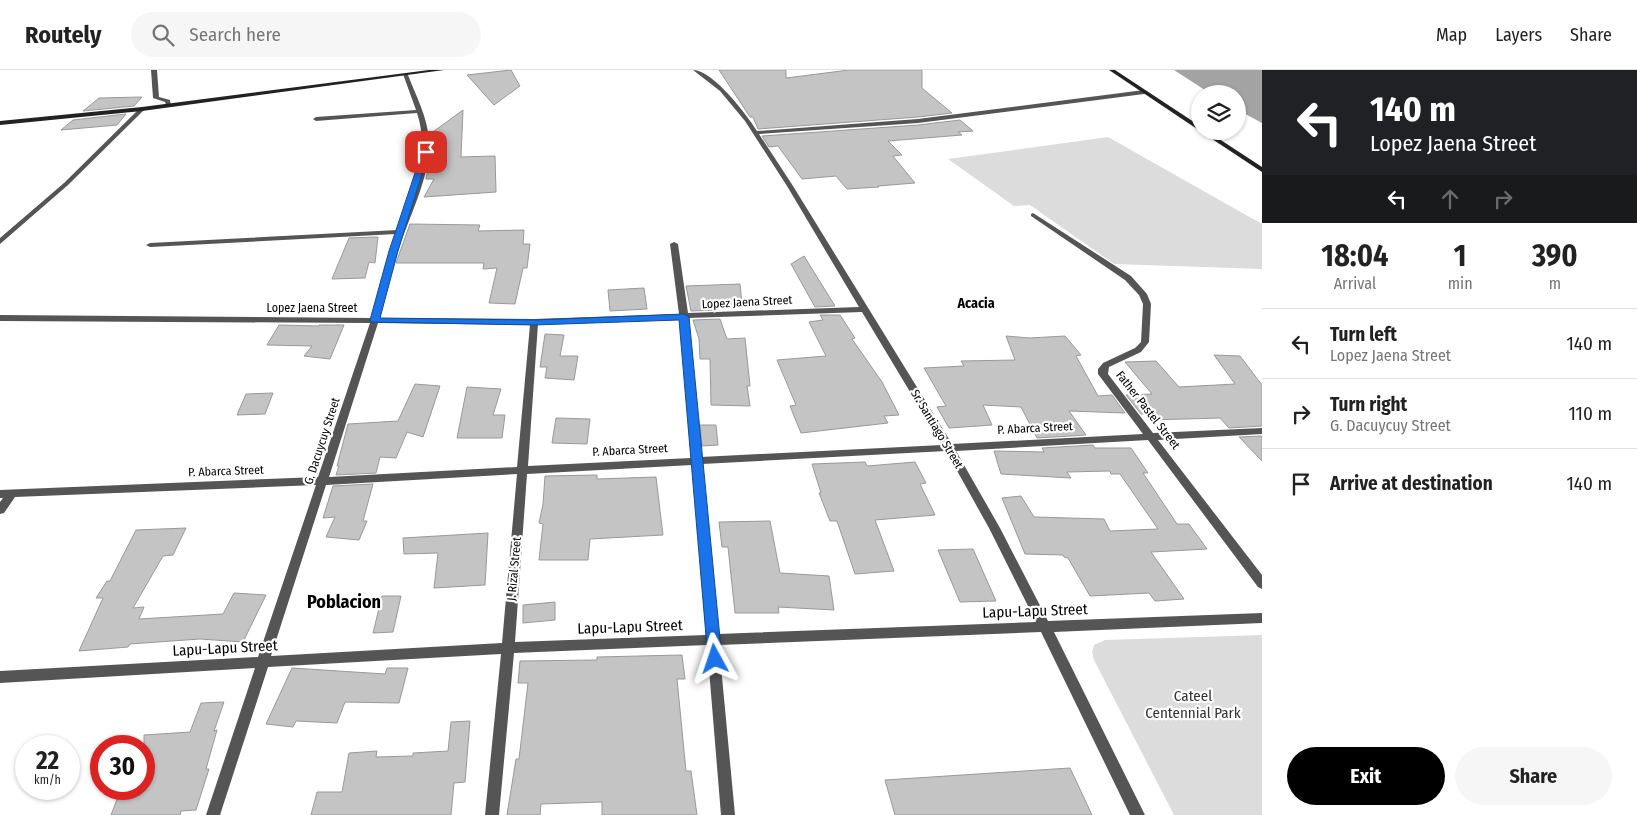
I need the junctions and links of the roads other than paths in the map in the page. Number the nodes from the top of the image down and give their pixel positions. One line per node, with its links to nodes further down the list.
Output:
1 (154, 70): 8 (street)
2 (441, 70): 5 (street)
3 (696, 70): 14 (street, Sr. Santiago Street)
4 (1112, 70): 7 (street)
5 (419, 71): 6 (street)
6 (405, 74): 8 (street); 10 (street, G. Dacuycuy Street)
7 (1144, 92): 13 (street); 14 (street)
8 (169, 106): 9 (street)
9 (142, 109): 12 (street); 19 (street)
10 (419, 112): 11 (street); 18 (street, G. Dacuycuy Street)
11 (316, 118)
12 (0, 123)
13 (1191, 123)
14 (755, 133): 22 (street, Sr. Santiago Street)
15 (1216, 140): 16 (street)
16 (1262, 170)
17 (1033, 215): 28 (street, Father Pastel Street)
18 (400, 232): 21 (street); 25 (street, G. Dacuycuy Street)
19 (0, 242)
20 (674, 244): 23 (street)
21 (150, 246)
22 (864, 309): 23 (street, Lopez Jaena Street); 29 (street, Sr. Santiago Street)
23 (684, 317): 26 (street, Lopez Jaena Street); 30 (street)
24 (0, 318): 25 (street, Lopez Jaena Street)
25 (375, 320): 26 (street, Lopez Jaena Street); 32 (street, G. Dacuycuy Street)
26 (534, 322): 31 (street, J. Rizal Street)
27 (1262, 431): 28 (street, P. Abarca Street)
28 (1151, 436): 29 (street, P. Abarca Street); 36 (street, Father Pastel Street)
29 (948, 446): 30 (street, P. Abarca Street); 38 (street, Sr. Santiago Street)
30 (697, 460): 31 (street, P. Abarca Street); 39 (street)
31 (522, 470): 32 (street, P. Abarca Street); 40 (street, J. Rizal Street)
32 (322, 480): 33 (street, P. Abarca Street); 41 (street, G. Dacuycuy Street)
33 (12, 493): 34 (street, P. Abarca Street); 35 (street)
34 (0, 494)
35 (0, 510)
36 (1262, 584)
37 (1262, 618): 38 (street, Lapu-Lapu Street)
38 (1045, 626): 39 (street, Lapu-Lapu Street); 46 (street, Sr. Santiago Street)
39 (713, 640): 40 (street, Lapu-Lapu Street); 45 (street)
40 (508, 648): 41 (street, Lapu-Lapu Street); 44 (street, J. Rizal Street)
41 (263, 662): 42 (street, Lapu-Lapu Street); 43 (street, G. Dacuycuy Street)
42 (0, 677)
43 (213, 815)
44 (492, 815)
45 (728, 815)
46 (1138, 815)

